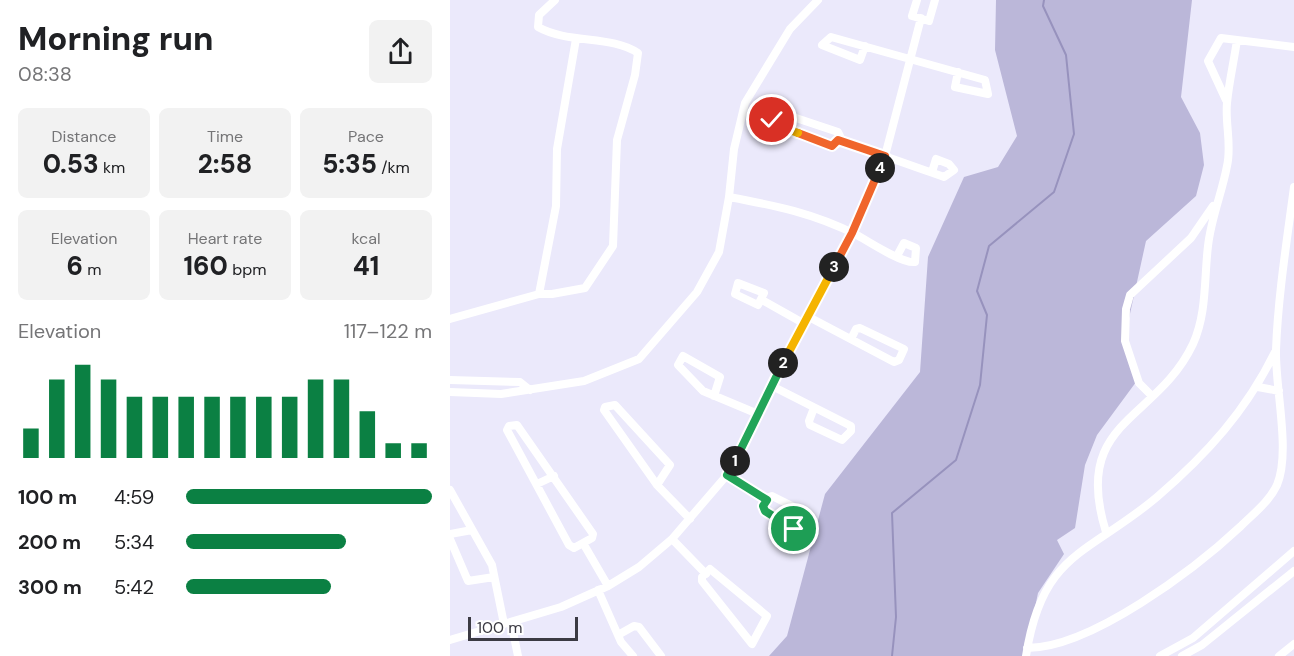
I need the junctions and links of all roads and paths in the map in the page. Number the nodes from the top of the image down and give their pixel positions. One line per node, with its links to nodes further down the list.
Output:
1 (555, 0): 6 (street)
2 (818, 0): 18 (street)
3 (917, 0): 5 (street)
4 (935, 0): 5 (street)
5 (921, 18): 10 (street)
6 (576, 39): 23 (street); 23 (street)
7 (1237, 40): 9 (street); 12 (street); 12 (street)
8 (865, 46): 10 (street)
9 (1294, 47)
10 (910, 59): 11 (street); 14 (street)
11 (958, 72)
12 (1227, 105): 17 (street)
13 (838, 140): 13 (street); 14 (street)
14 (885, 156): 15 (street); 19 (street)
15 (932, 172)
16 (1294, 187): 28 (street)
17 (1219, 195): 20 (street); 21 (street)
18 (729, 197): 19 (street); 32 (street)
19 (852, 233): 22 (street); 26 (street)
20 (1191, 238): 21 (street); 36 (street)
21 (1208, 246): 36 (street)
22 (897, 256)
23 (539, 294): 25 (street)
24 (762, 300): 26 (street)
25 (450, 319)
26 (805, 320): 27 (street); 30 (street)
27 (851, 339): 27 (street)
28 (1276, 350): 31 (street); 33 (street)
29 (450, 380): 32 (street)
30 (772, 386): 37 (street); 38 (street)
31 (1258, 387): 33 (street); 49 (street)
32 (530, 390): 34 (street)
33 (1279, 391): 66 (street)
34 (450, 392)
35 (714, 396): 35 (street); 38 (street)
36 (1152, 396): 49 (street)
37 (814, 408): 37 (street)
38 (758, 414): 41 (street)
39 (642, 435): 40 (street); 40 (street); 44 (street)
40 (628, 445): 44 (street)
41 (727, 475): 46 (street); 47 (street)
42 (554, 476): 43 (street); 43 (street); 53 (street)
43 (537, 484): 53 (street)
44 (657, 485): 47 (street)
45 (450, 490): 48 (street)
46 (767, 500): 46 (street)
47 (690, 519): 52 (street)
48 (472, 530): 50 (street); 57 (street)
49 (1106, 532): 66 (street)
50 (450, 534)
51 (450, 539): 57 (street)
52 (672, 539): 56 (street); 58 (street)
53 (583, 543): 58 (street)
54 (1294, 551): 60 (street)
55 (1294, 571): 62 (street)
56 (706, 574): 56 (street)
57 (494, 576): 61 (street)
58 (608, 586): 59 (street)
59 (598, 590): 61 (street); 63 (street)
60 (1218, 617): 62 (street); 70 (street)
61 (508, 623): 64 (street); 67 (street)
62 (1224, 627): 71 (street)
63 (618, 635): 68 (street); 69 (street)
64 (450, 640)
65 (1294, 644): 72 (street)
66 (1027, 652)
67 (518, 656)
68 (633, 656)
69 (661, 656)
70 (1160, 656)
71 (1182, 656)
72 (1279, 656)

